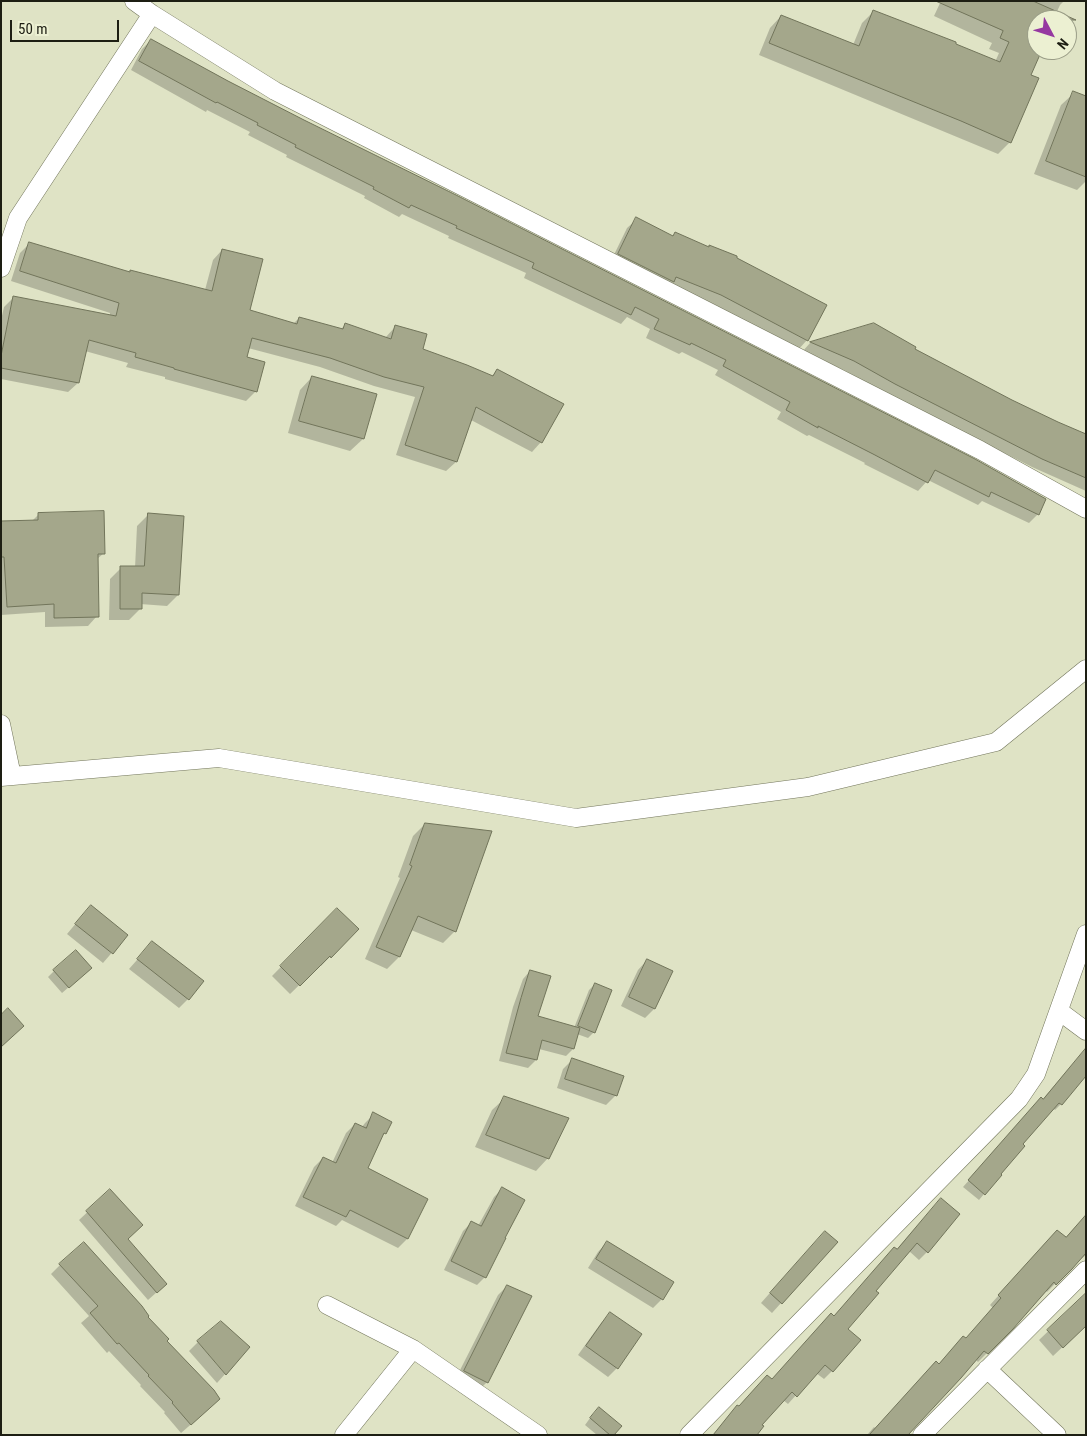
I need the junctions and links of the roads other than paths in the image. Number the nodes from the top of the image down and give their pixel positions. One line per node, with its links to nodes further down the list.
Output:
1 (134, 1): 2 (street)
2 (152, 14): 3 (street); 4 (street)
3 (1, 268)
4 (1086, 509)
5 (1086, 669): 7 (street)
6 (1, 724): 7 (street)
7 (6, 776)
8 (1086, 934): 9 (street)
9 (1059, 1011): 10 (street); 17 (street)
10 (1086, 1031)
11 (1086, 1270): 14 (street)
12 (327, 1305): 13 (street)
13 (413, 1349): 15 (street); 16 (street)
14 (986, 1369): 18 (street); 19 (street)
15 (344, 1435)
16 (538, 1435)
17 (689, 1435)
18 (922, 1435)
19 (1056, 1435)

